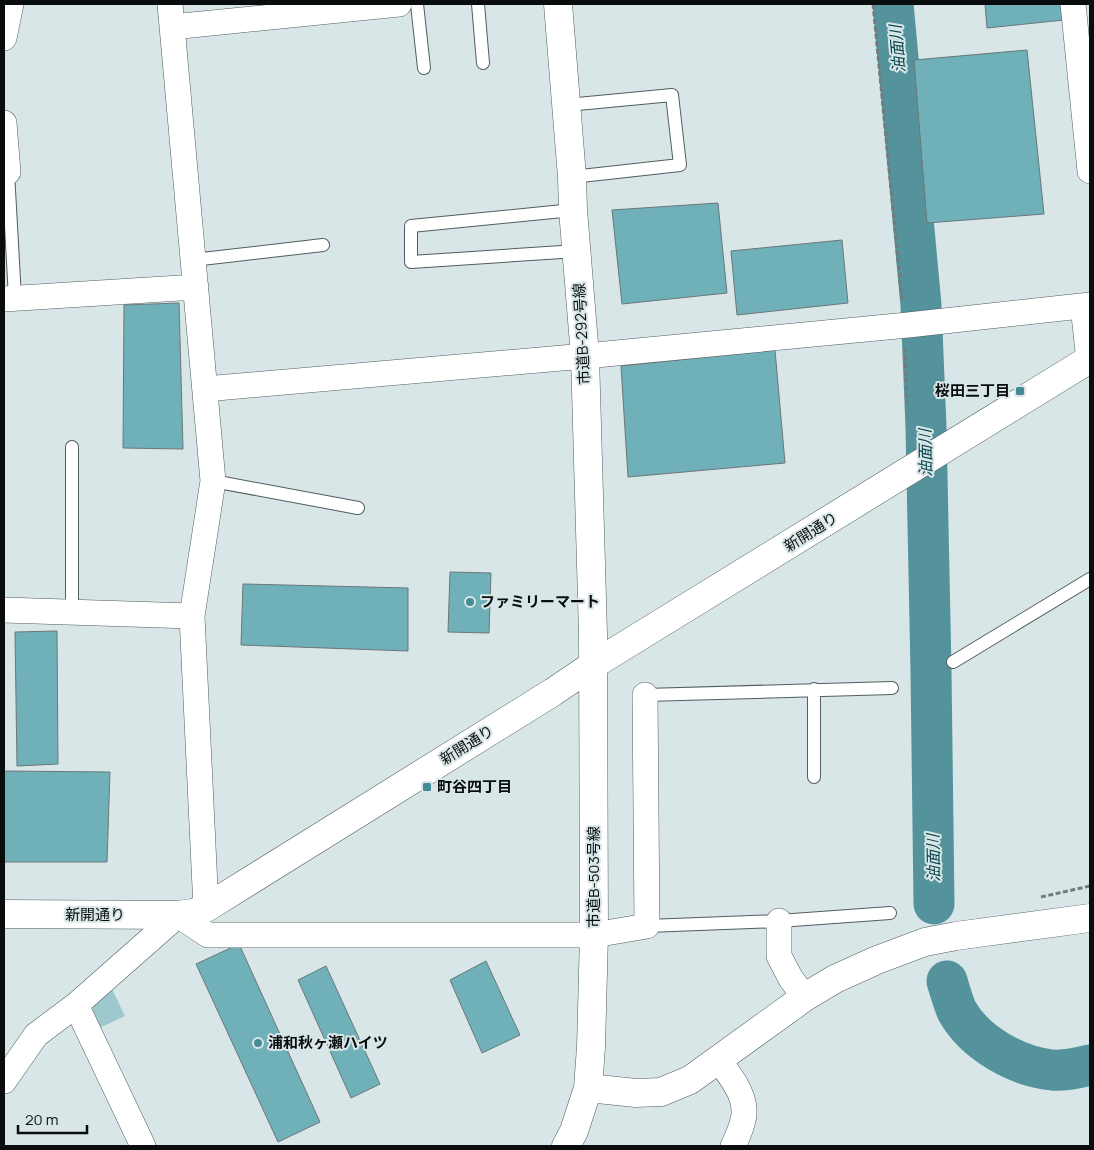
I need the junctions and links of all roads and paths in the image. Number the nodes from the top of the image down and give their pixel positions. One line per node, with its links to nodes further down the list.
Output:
1 (11, 4): 9 (street)
2 (399, 4): 8 (street)
3 (418, 4): 11 (lane)
4 (478, 4): 10 (lane)
5 (558, 4): 12 (street, 市道B-292号線)
6 (873, 4): 24 (path)
7 (1073, 4): 15 (street)
8 (171, 16): 20 (street)
9 (4, 38)
10 (483, 63)
11 (424, 68)
12 (567, 105): 16 (street, 市道B-292号線); 16 (lane)
13 (4, 123): 14 (street)
14 (6, 171): 22 (lane)
15 (1090, 171)
16 (572, 177): 17 (street, 市道B-292号線)
17 (574, 210): 19 (street, 市道B-292号線); 19 (lane)
18 (323, 244): 20 (lane)
19 (577, 250): 25 (street, 市道B-292号線)
20 (193, 260): 21 (street)
21 (196, 287): 22 (street); 27 (street)
22 (9, 298)
23 (1087, 306): 24 (street); 26 (street)
24 (906, 325): 25 (street); 28 (path)
25 (585, 356): 27 (street); 37 (street, 市道B-292号線)
26 (1089, 359): 37 (street, 新開通り)
27 (205, 389): 30 (street)
28 (907, 405)
29 (72, 447): 34 (lane)
30 (214, 481): 31 (lane); 35 (street)
31 (358, 508)
32 (1090, 579): 36 (lane)
33 (4, 610): 34 (street)
34 (72, 612): 35 (street)
35 (192, 616): 42 (street)
36 (953, 662)
37 (593, 665): 42 (street, 新開通り); 49 (street, 市道B-503号線)
38 (892, 688): 39 (lane)
39 (814, 689): 40 (lane); 41 (lane)
40 (645, 695): 48 (street)
41 (814, 777)
42 (206, 908): 45 (street, 新開通り)
43 (890, 912): 47 (lane)
44 (4, 914): 45 (street, 新開通り)
45 (178, 915): 49 (street); 51 (street)
46 (1090, 918): 50 (street)
47 (779, 921): 48 (lane); 50 (street)
48 (647, 926): 49 (street)
49 (594, 936): 54 (street, 市道B-503号線)
50 (805, 997): 52 (street)
51 (76, 1005): 53 (street); 56 (street)
52 (718, 1059): 54 (street); 55 (street)
53 (4, 1081)
54 (588, 1088): 57 (street, 市道B-503号線)
55 (744, 1118): 58 (street); 59 (street)
56 (143, 1146)
57 (566, 1146)
58 (733, 1146)
59 (751, 1146)

